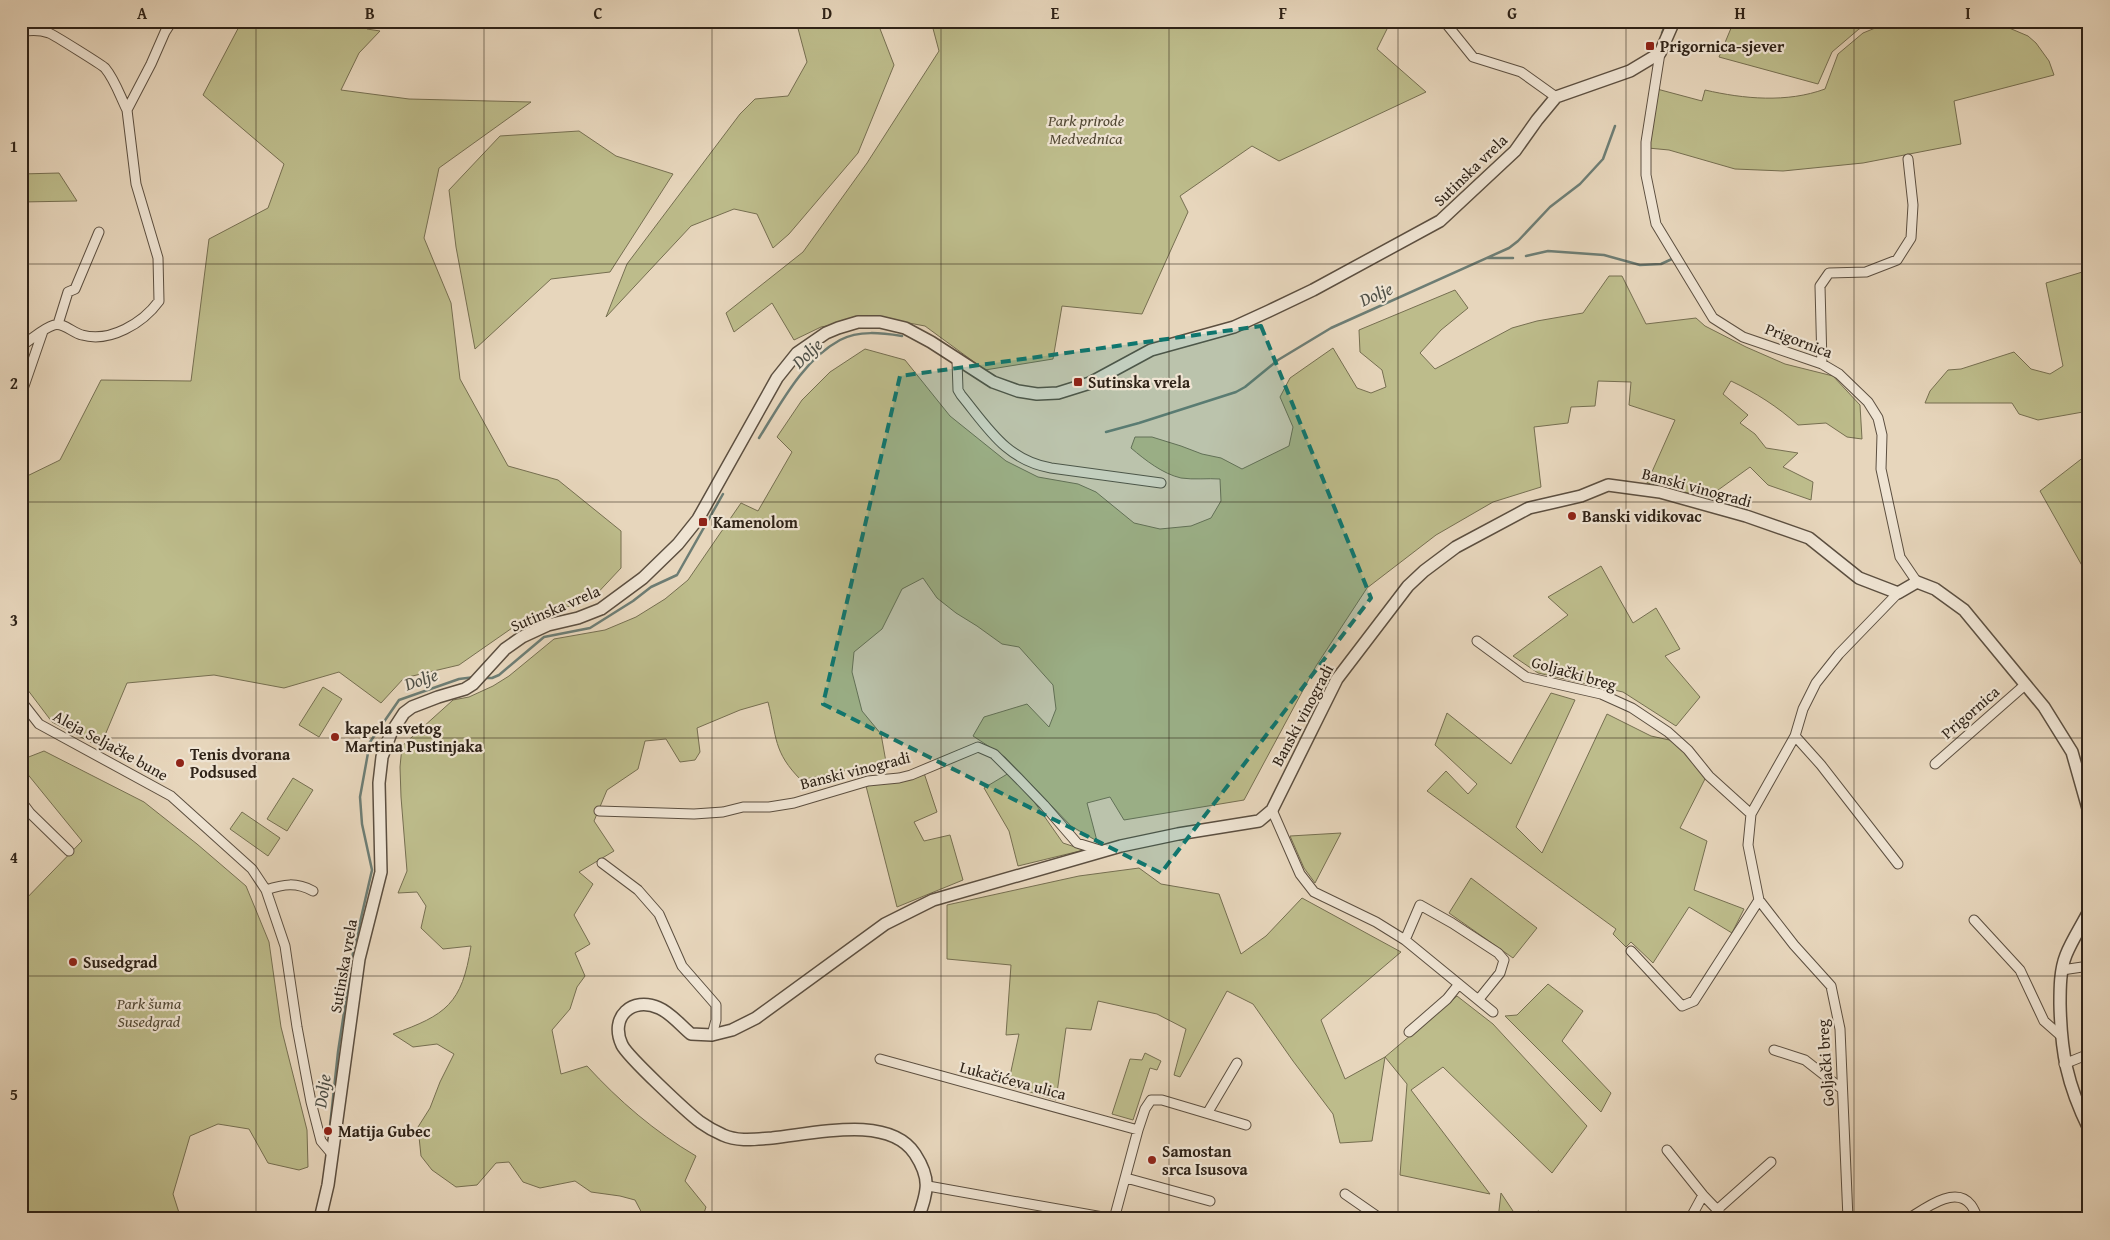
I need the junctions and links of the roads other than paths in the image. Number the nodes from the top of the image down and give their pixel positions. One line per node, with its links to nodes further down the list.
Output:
1 (172, 21): 7 (street)
2 (1444, 21): 6 (street)
3 (1674, 21): 5 (street)
4 (21, 32): 7 (street)
5 (1660, 53): 6 (street); 14 (street, Prigornica)
6 (1556, 97): 13 (street, Sutinska vrela)
7 (127, 110): 10 (street)
8 (1908, 159): 14 (street)
9 (99, 232): 10 (street)
10 (58, 324): 11 (street)
11 (42, 331): 12 (street); 15 (street)
12 (21, 346)
13 (956, 360): 16 (street); 59 (street, Sutinska vrela)
14 (1822, 364): 17 (street, Prigornica)
15 (21, 401)
16 (1161, 483)
17 (1917, 582): 18 (street); 20 (street)
18 (1898, 592): 22 (street, Goljački breg); 25 (street, Banski vinogradi)
19 (1477, 641): 28 (street, Goljački breg)
20 (2026, 684): 23 (street, Prigornica); 27 (street)
21 (21, 701): 33 (street, Aleja Seljačke bune)
22 (1795, 736): 28 (street, Goljački breg); 32 (street)
23 (1935, 764)
24 (21, 801): 29 (street)
25 (1272, 810): 30 (street, Banski vinogradi); 38 (street)
26 (599, 811): 30 (street, Banski vinogradi)
27 (2089, 812)
28 (1751, 814): 35 (street, Goljački breg)
29 (69, 851)
30 (1103, 851): 46 (street, Banski vinogradi)
31 (602, 863): 46 (street)
32 (1898, 864)
33 (266, 890): 34 (street); 59 (street, Aleja Seljačke bune)
34 (313, 891)
35 (1759, 900): 39 (street); 53 (street, Goljački breg)
36 (2089, 911): 41 (street)
37 (1974, 920): 47 (street)
38 (1405, 940): 42 (street); 43 (street)
39 (1631, 952)
40 (2089, 966): 41 (street)
41 (2062, 970): 47 (street)
42 (1459, 984): 43 (street); 45 (street)
43 (1479, 999): 44 (street)
44 (1493, 1012)
45 (1409, 1032)
46 (712, 1034): 62 (street)
47 (2061, 1036): 52 (street)
48 (1774, 1050): 53 (street)
49 (2089, 1054): 52 (street)
50 (880, 1059): 57 (street, Lukačićeva ulica)
51 (1237, 1063): 54 (street)
52 (2064, 1064): 56 (street)
53 (1842, 1089): 73 (street, Goljački breg)
54 (1208, 1112): 55 (street); 57 (street)
55 (1246, 1125)
56 (2089, 1129)
57 (1138, 1130): 61 (street)
58 (1667, 1150): 64 (street)
59 (332, 1154): 67 (street)
60 (1771, 1162): 66 (street)
61 (1126, 1178): 65 (street); 69 (street)
62 (928, 1186): 68 (street); 69 (street)
63 (1345, 1194): 70 (street)
64 (1703, 1195): 66 (street); 71 (street)
65 (1210, 1201)
66 (1718, 1209): 72 (street)
67 (320, 1219)
68 (918, 1219)
69 (1114, 1219)
70 (1382, 1219)
71 (1690, 1219)
72 (1726, 1219)
73 (1848, 1219)
74 (1908, 1219): 75 (street)
75 (1978, 1219)

